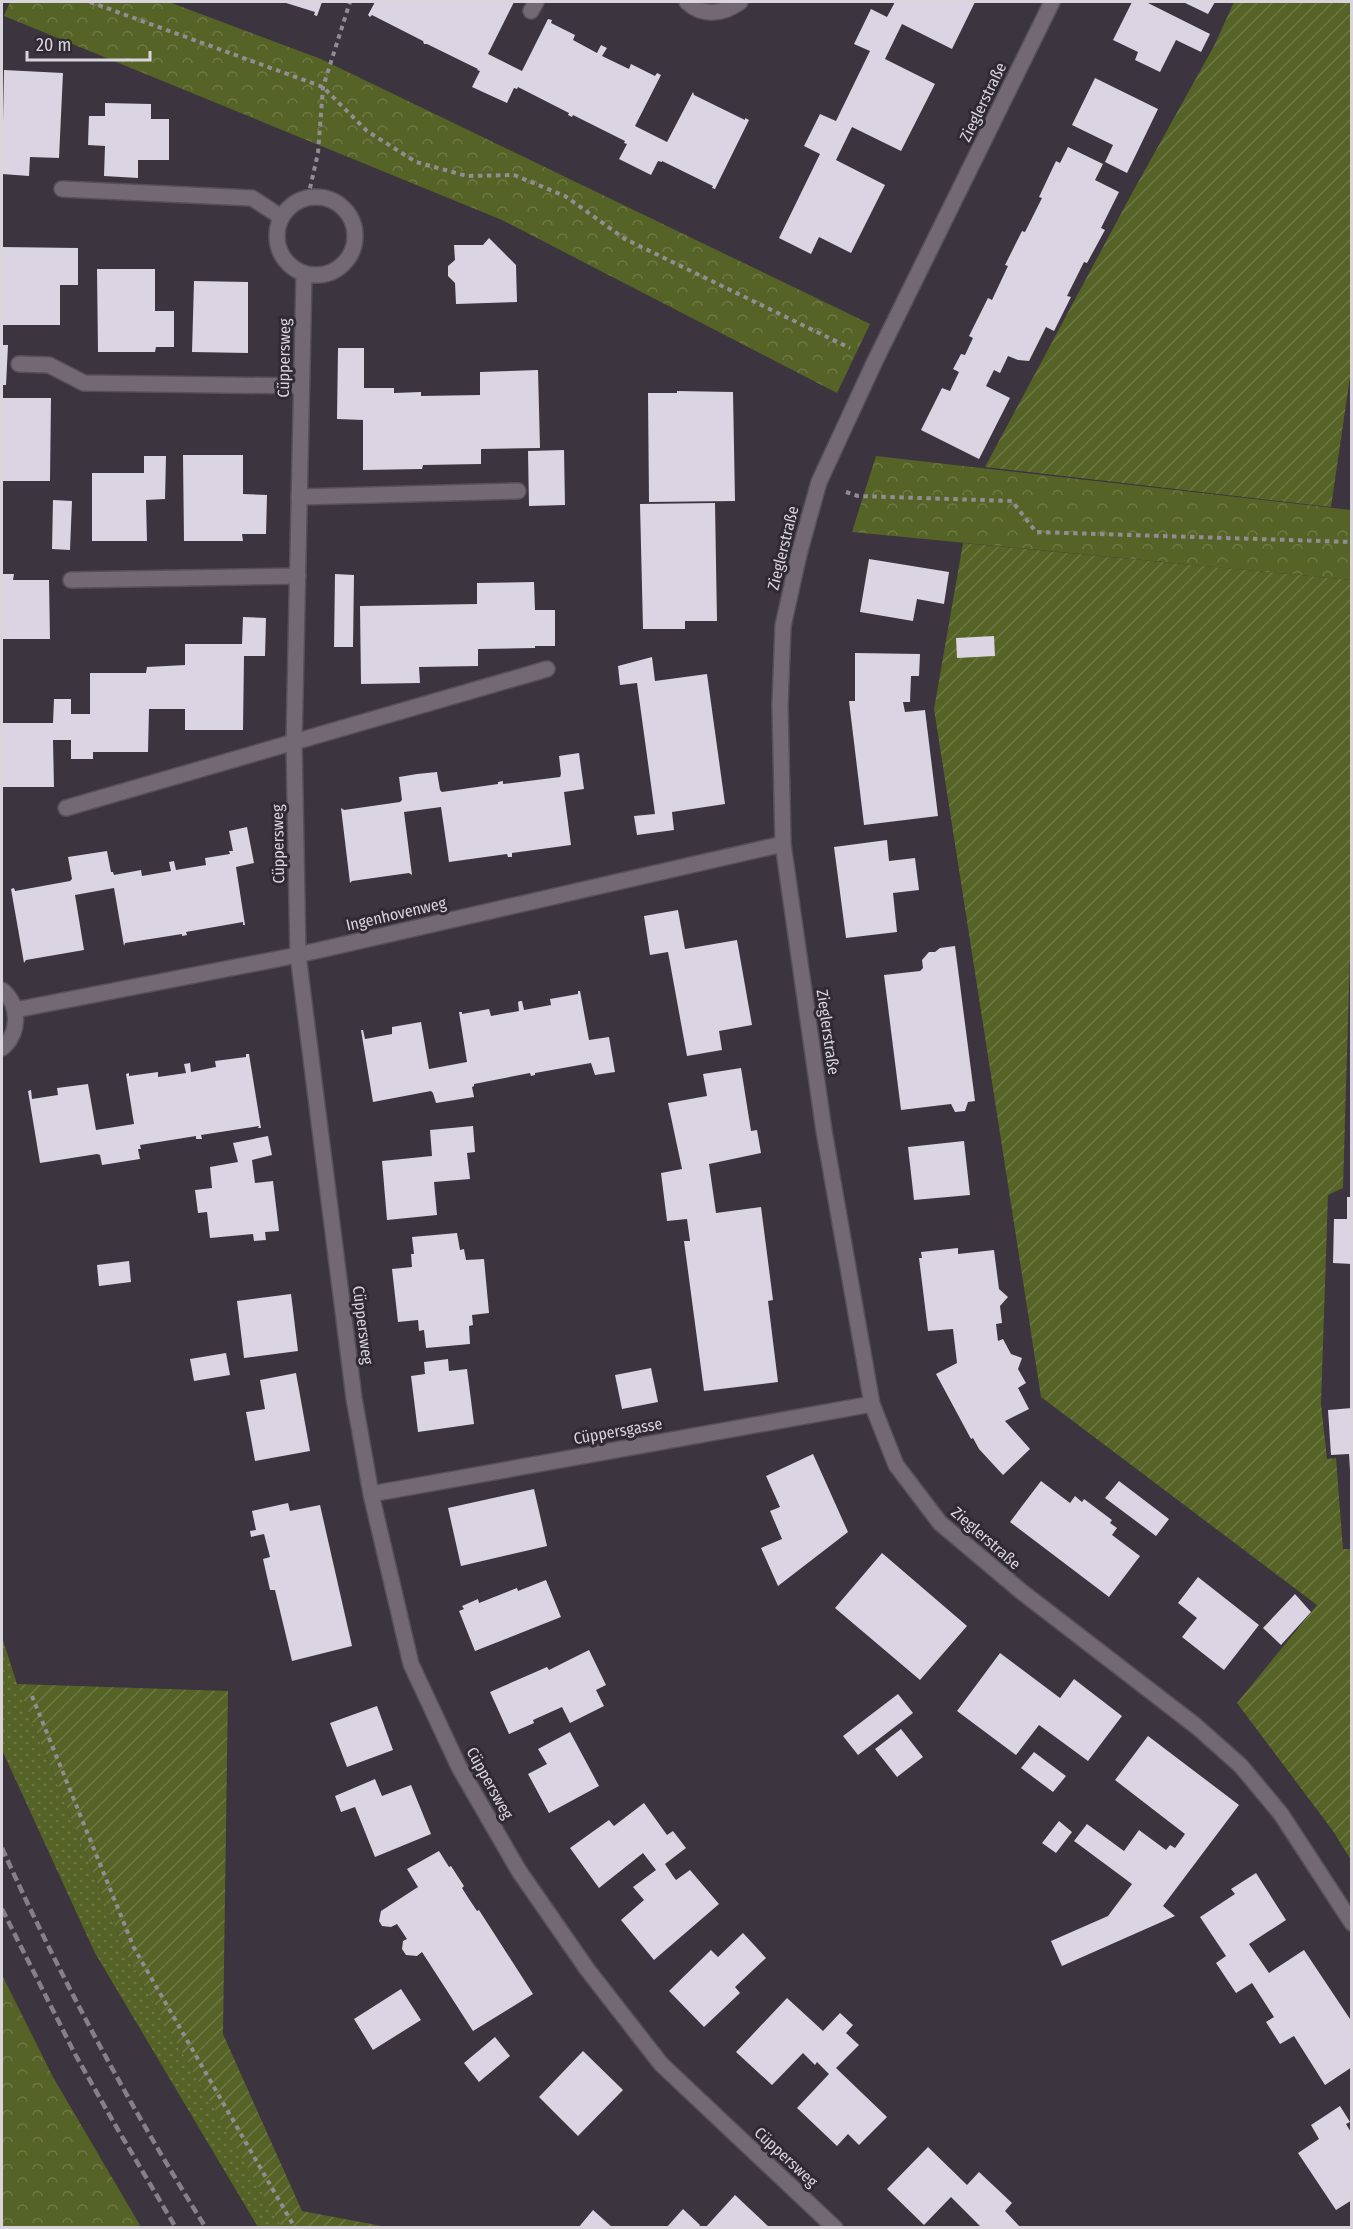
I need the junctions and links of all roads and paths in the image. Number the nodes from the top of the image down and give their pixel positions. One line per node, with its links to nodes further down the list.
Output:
1 (90, 2): 6 (path)
2 (350, 2): 6 (path)
3 (687, 2): 4 (street)
4 (740, 2)
5 (1052, 2): 11 (street, Zieglerstraße)
6 (323, 87): 8 (path); 11 (path)
7 (62, 189): 9 (street)
8 (308, 197): 9 (street); 10 (street)
9 (281, 217): 10 (street)
10 (304, 274): 13 (street, Cüppersweg)
11 (875, 361): 14 (street, Zieglerstraße)
12 (19, 364): 13 (street)
13 (301, 386): 16 (street, Cüppersweg)
14 (819, 482): 17 (path); 23 (street, Zieglerstraße)
15 (518, 492): 16 (street)
16 (299, 497): 18 (street, Cüppersweg)
17 (1352, 542)
18 (298, 576): 19 (street); 21 (street, Cüppersweg)
19 (71, 580)
20 (547, 669): 21 (street)
21 (294, 742): 22 (street); 24 (street, Cüppersweg)
22 (66, 808)
23 (783, 844): 24 (street, Ingenhovenweg); 28 (street, Zieglerstraße)
24 (298, 955): 26 (street, Ingenhovenweg); 29 (street, Cüppersweg)
25 (2, 990): 26 (street)
26 (15, 1010): 27 (street)
27 (2, 1048)
28 (872, 1404): 29 (street, Cüppersgasse); 31 (street, Zieglerstraße)
29 (371, 1494): 33 (street, Cüppersweg)
30 (32, 1696): 32 (path)
31 (1352, 1923)
32 (295, 2228)
33 (835, 2228)

